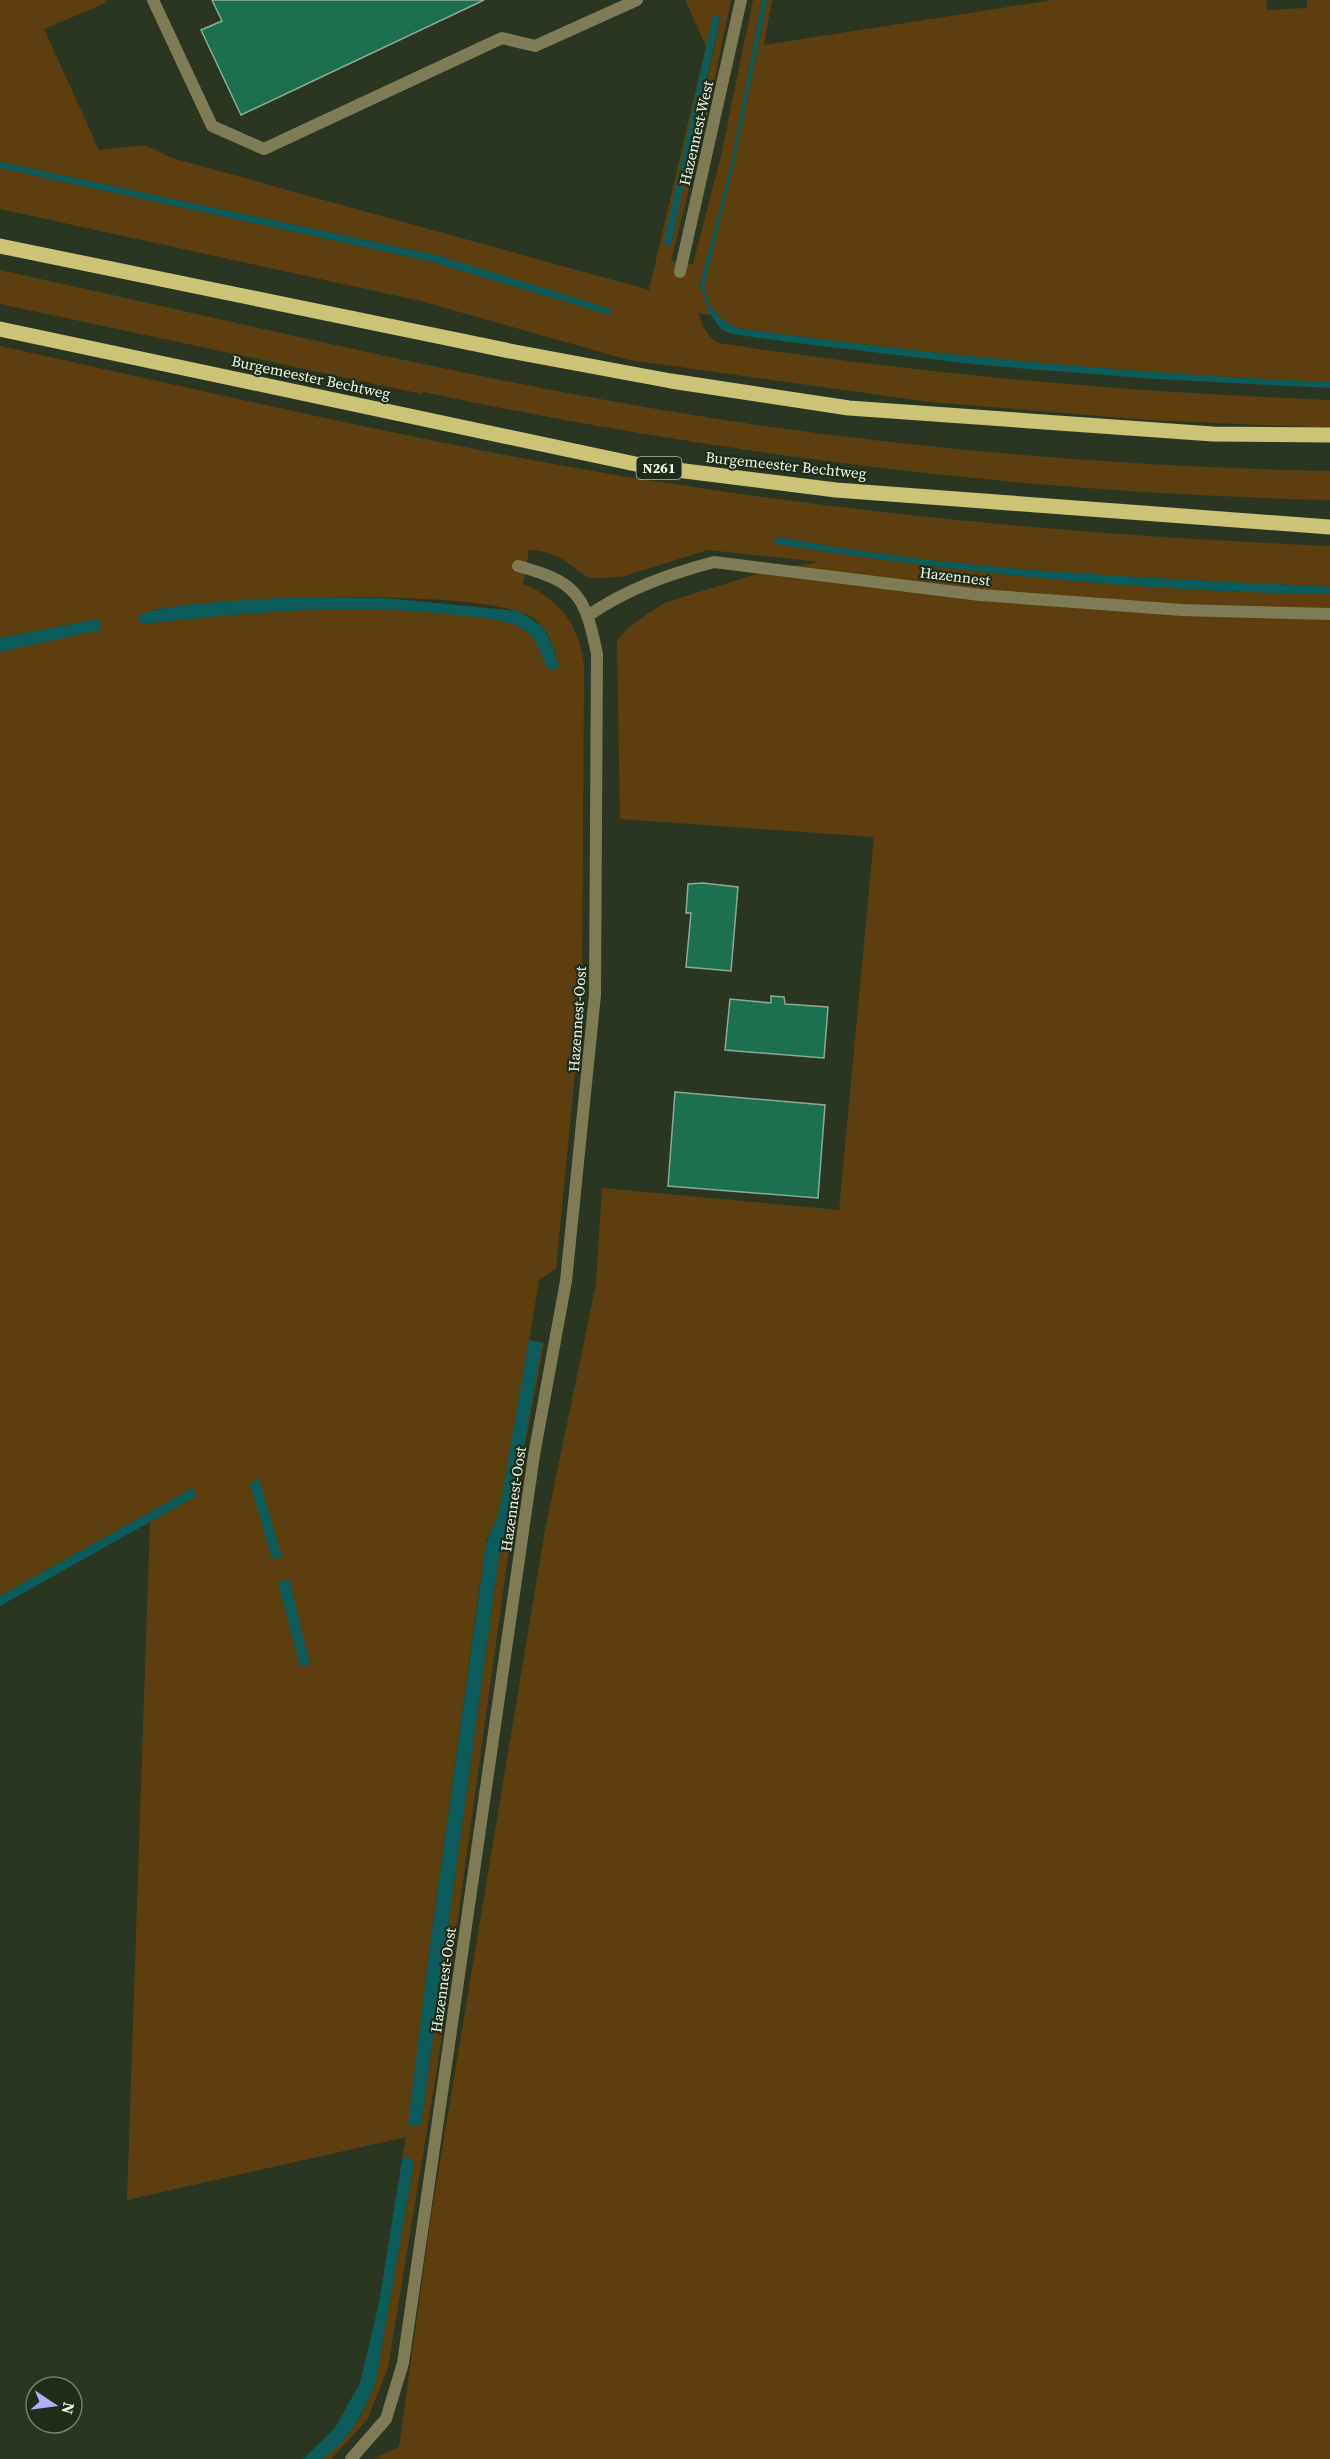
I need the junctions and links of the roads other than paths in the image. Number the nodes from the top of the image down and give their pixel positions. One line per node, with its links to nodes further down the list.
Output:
1 (153, 0): 2 (street)
2 (637, 0)
3 (741, 0): 5 (street, Hazennest-West)
4 (0, 246): 7 (main road)
5 (680, 272)
6 (0, 328): 8 (main road, Burgemeester Bechtweg / N261)
7 (1330, 435)
8 (1330, 527)
9 (518, 566): 11 (street, Hazennest-Oost)
10 (1330, 614): 11 (street, Hazennest)
11 (589, 615): 12 (street, Hazennest-Oost)
12 (351, 2459)

